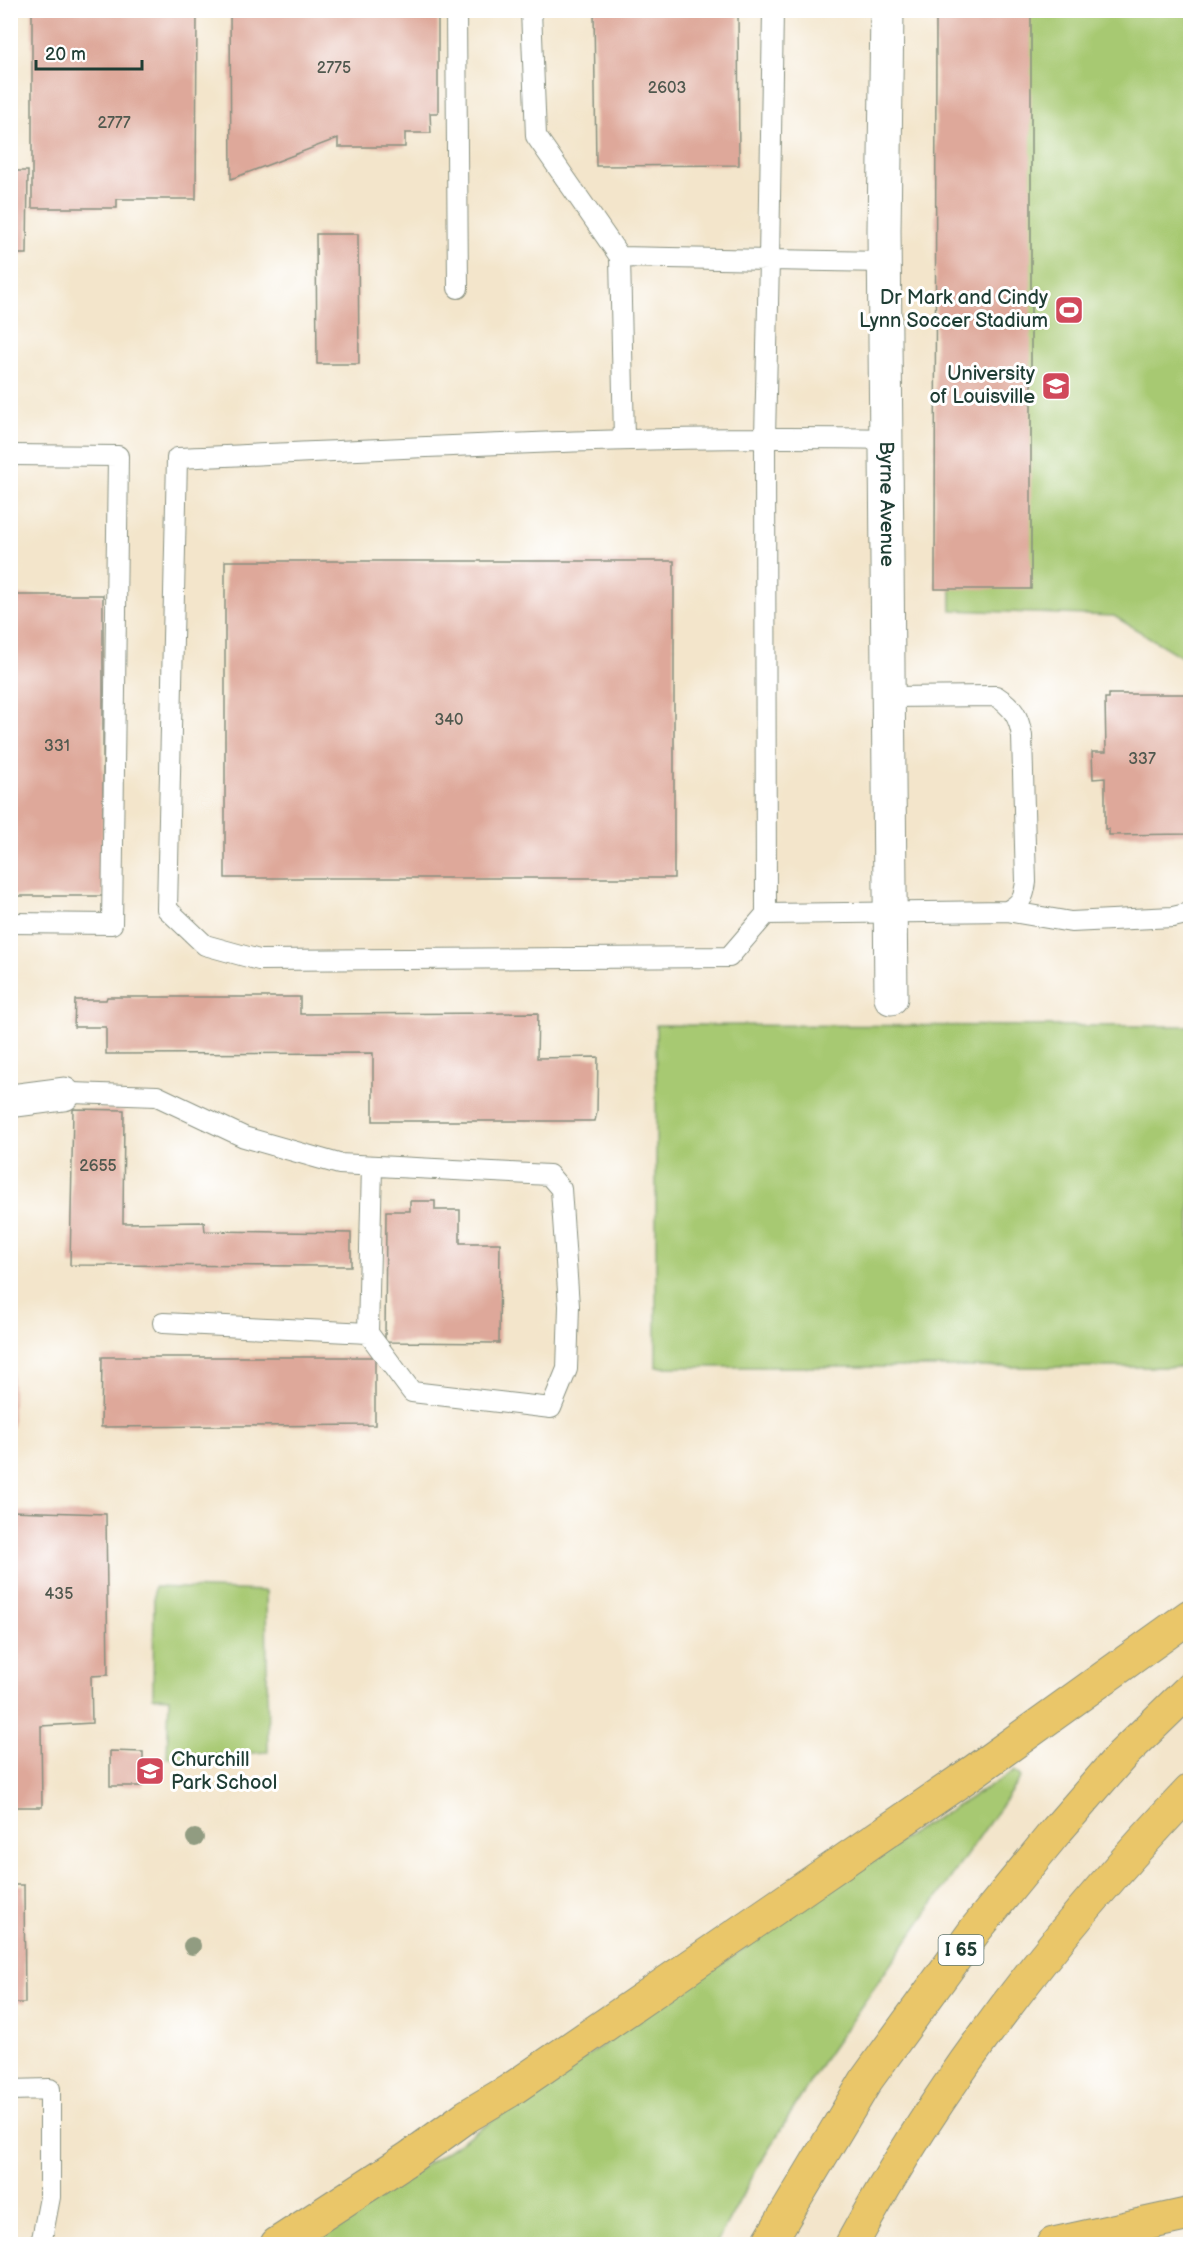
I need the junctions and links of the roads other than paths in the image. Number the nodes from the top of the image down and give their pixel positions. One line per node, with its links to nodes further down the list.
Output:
1 (456, 10): 8 (lane)
2 (531, 10): 5 (lane)
3 (773, 10): 6 (lane)
4 (887, 10): 7 (street, Byrne Avenue)
5 (620, 257): 6 (lane); 10 (lane)
6 (769, 260): 7 (lane); 9 (lane)
7 (885, 262): 11 (street, Byrne Avenue)
8 (458, 288)
9 (765, 436): 10 (lane); 11 (lane); 17 (lane)
10 (624, 439): 17 (lane)
11 (887, 439): 13 (street, Byrne Avenue)
12 (10, 454): 18 (lane)
13 (889, 697): 14 (lane); 15 (street, Byrne Avenue)
14 (1007, 911): 15 (lane); 16 (lane)
15 (890, 913): 17 (lane); 19 (street, Byrne Avenue)
16 (1191, 913)
17 (766, 914)
18 (10, 923)
19 (891, 998)
20 (64, 1094): 21 (street); 22 (lane)
21 (10, 1101)
22 (372, 1166): 24 (lane); 24 (lane)
23 (163, 1323): 24 (lane)
24 (368, 1333)
25 (1191, 1616): 31 (main road)
26 (1191, 1689): 32 (main road, I 65)
27 (1191, 1791): 33 (main road)
28 (10, 2090): 30 (lane)
29 (1191, 2214): 34 (main road)
30 (39, 2244)
31 (277, 2244)
32 (768, 2244)
33 (852, 2244)
34 (1053, 2244)

